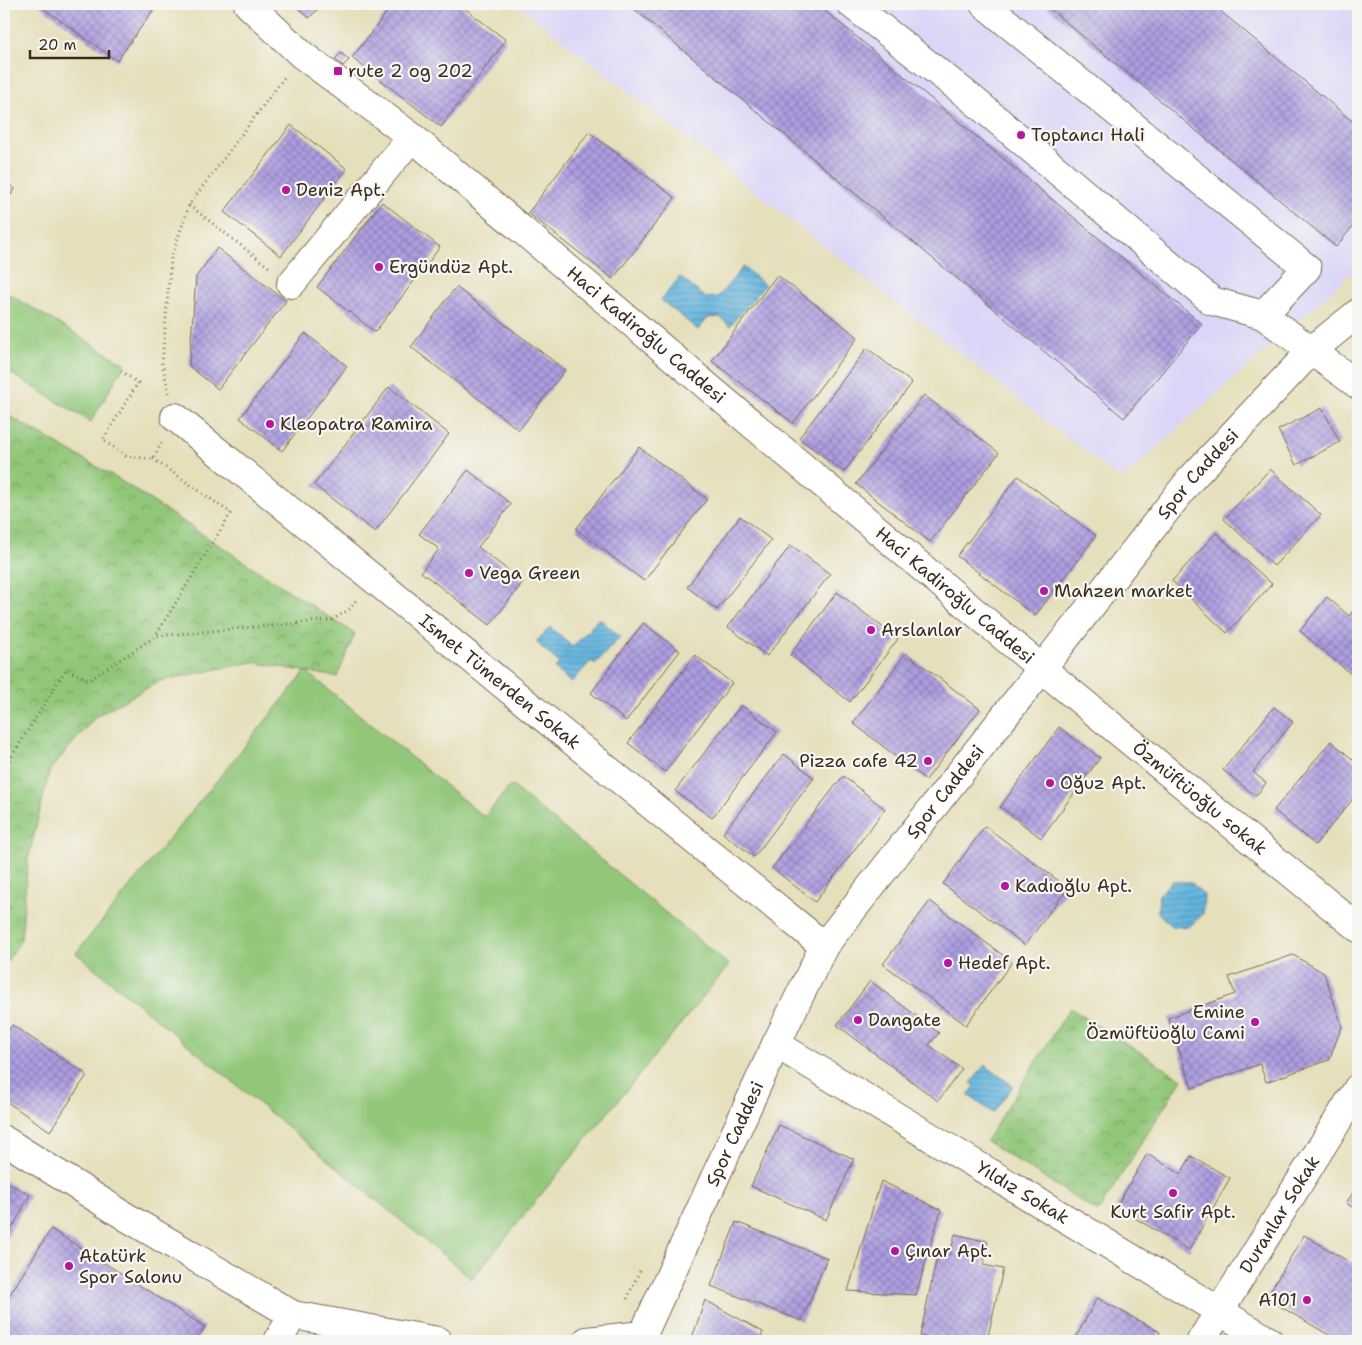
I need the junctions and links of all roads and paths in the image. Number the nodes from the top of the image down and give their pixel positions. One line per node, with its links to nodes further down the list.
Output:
1 (248, 4): 4 (street, Haci Kadiroğlu Caddesi)
2 (851, 4): 9 (street)
3 (984, 4): 9 (street)
4 (301, 54): 5 (street, Haci Kadiroğlu Caddesi); 6 (path)
5 (412, 138): 7 (street); 17 (street, Haci Kadiroğlu Caddesi)
6 (189, 205): 7 (path); 13 (path)
7 (291, 284)
8 (1358, 313): 10 (street, Spor Caddesi)
9 (1263, 315): 10 (street)
10 (1312, 350): 12 (street); 17 (street, Spor Caddesi)
11 (121, 371): 14 (path)
12 (1358, 385)
13 (175, 417): 14 (path); 15 (street, Ismet Tümerden Sokak)
14 (153, 459): 16 (path)
15 (373, 578): 16 (path); 20 (street, Ismet Tümerden Sokak)
16 (156, 636): 18 (path)
17 (1041, 668): 19 (street, Özmüftüoğlu sokak); 20 (street, Spor Caddesi)
18 (4, 770)
19 (1358, 928)
20 (824, 946): 21 (street, Spor Caddesi)
21 (776, 1044): 24 (street, Yıldız Sokak); 26 (street, Spor Caddesi)
22 (1358, 1088): 24 (street, Duranlar Sokak)
23 (4, 1140): 25 (street)
24 (1218, 1310): 30 (street, Duranlar Sokak); 31 (street, Yıldız Sokak)
25 (293, 1315): 27 (street); 28 (street)
26 (641, 1338): 29 (street)
27 (278, 1341)
28 (438, 1341)
29 (587, 1341)
30 (1200, 1341)
31 (1269, 1341)

